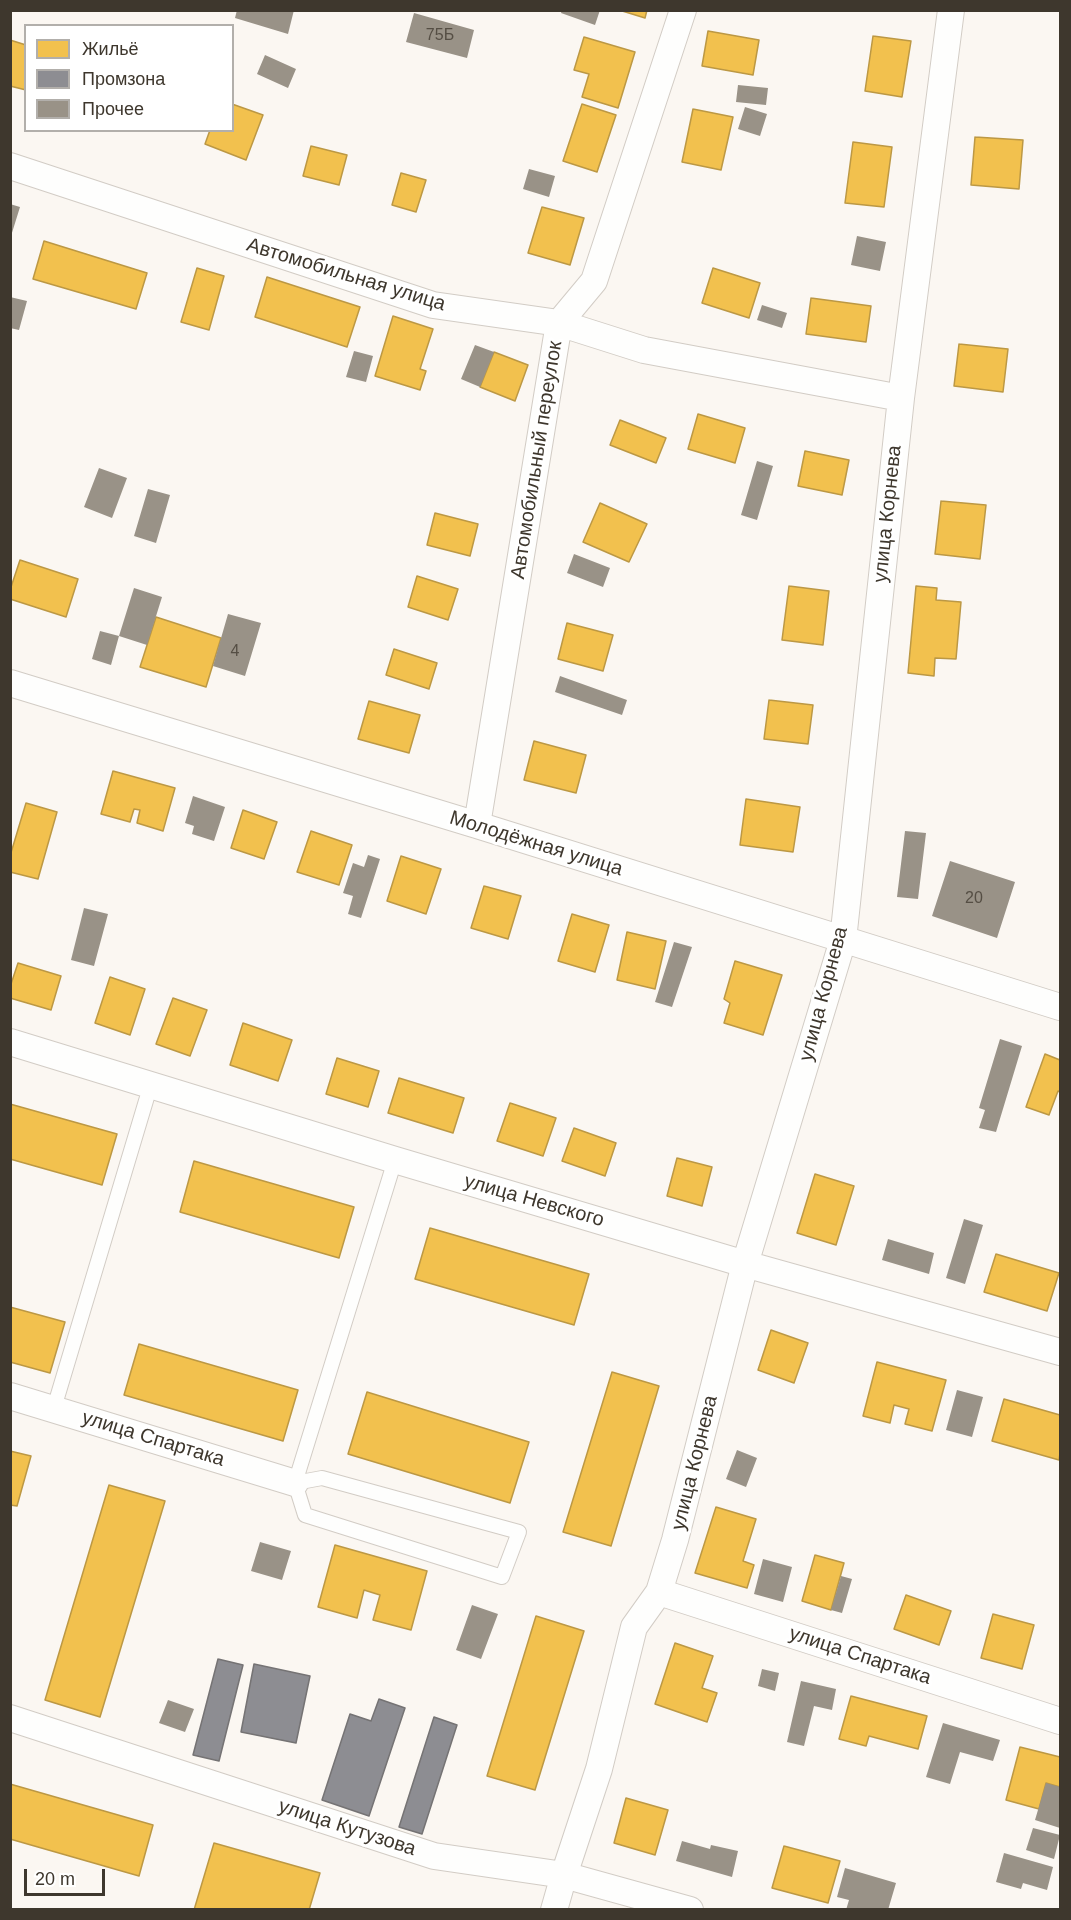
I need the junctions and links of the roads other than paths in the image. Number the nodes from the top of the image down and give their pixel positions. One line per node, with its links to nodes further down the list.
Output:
1 (683, 10): 4 (street, Автомобильный переулок)
2 (951, 10): 5 (street, улица Корнева)
3 (10, 166): 4 (street, Автомобильная улица)
4 (559, 323): 5 (street, Автомобильная улица); 7 (street, Автомобильный переулок)
5 (901, 398): 8 (street, улица Корнева)
6 (10, 683): 7 (street, Молодёжная улица)
7 (477, 825): 8 (street, Молодёжная улица)
8 (843, 940): 9 (street, Молодёжная улица); 13 (street, улица Корнева)
9 (1060, 1007)
10 (10, 1042): 11 (street, улица Невского)
11 (151, 1084): 12 (street, улица Невского); 16 (lane)
12 (395, 1160): 13 (street, улица Невского); 17 (lane)
13 (745, 1264): 14 (street, улица Невского); 18 (street, улица Корнева)
14 (1060, 1352)
15 (10, 1396): 16 (street, улица Спартака)
16 (54, 1408): 17 (street, улица Спартака)
17 (295, 1483): 17 (lane)
18 (659, 1592): 20 (street, улица Спартака); 21 (street, улица Корнева)
19 (10, 1718): 21 (street, улица Кутузова)
20 (1060, 1721)
21 (564, 1875): 22 (street, улица Корнева); 23 (street, улица Кутузова)
22 (554, 1910)
23 (690, 1910)

